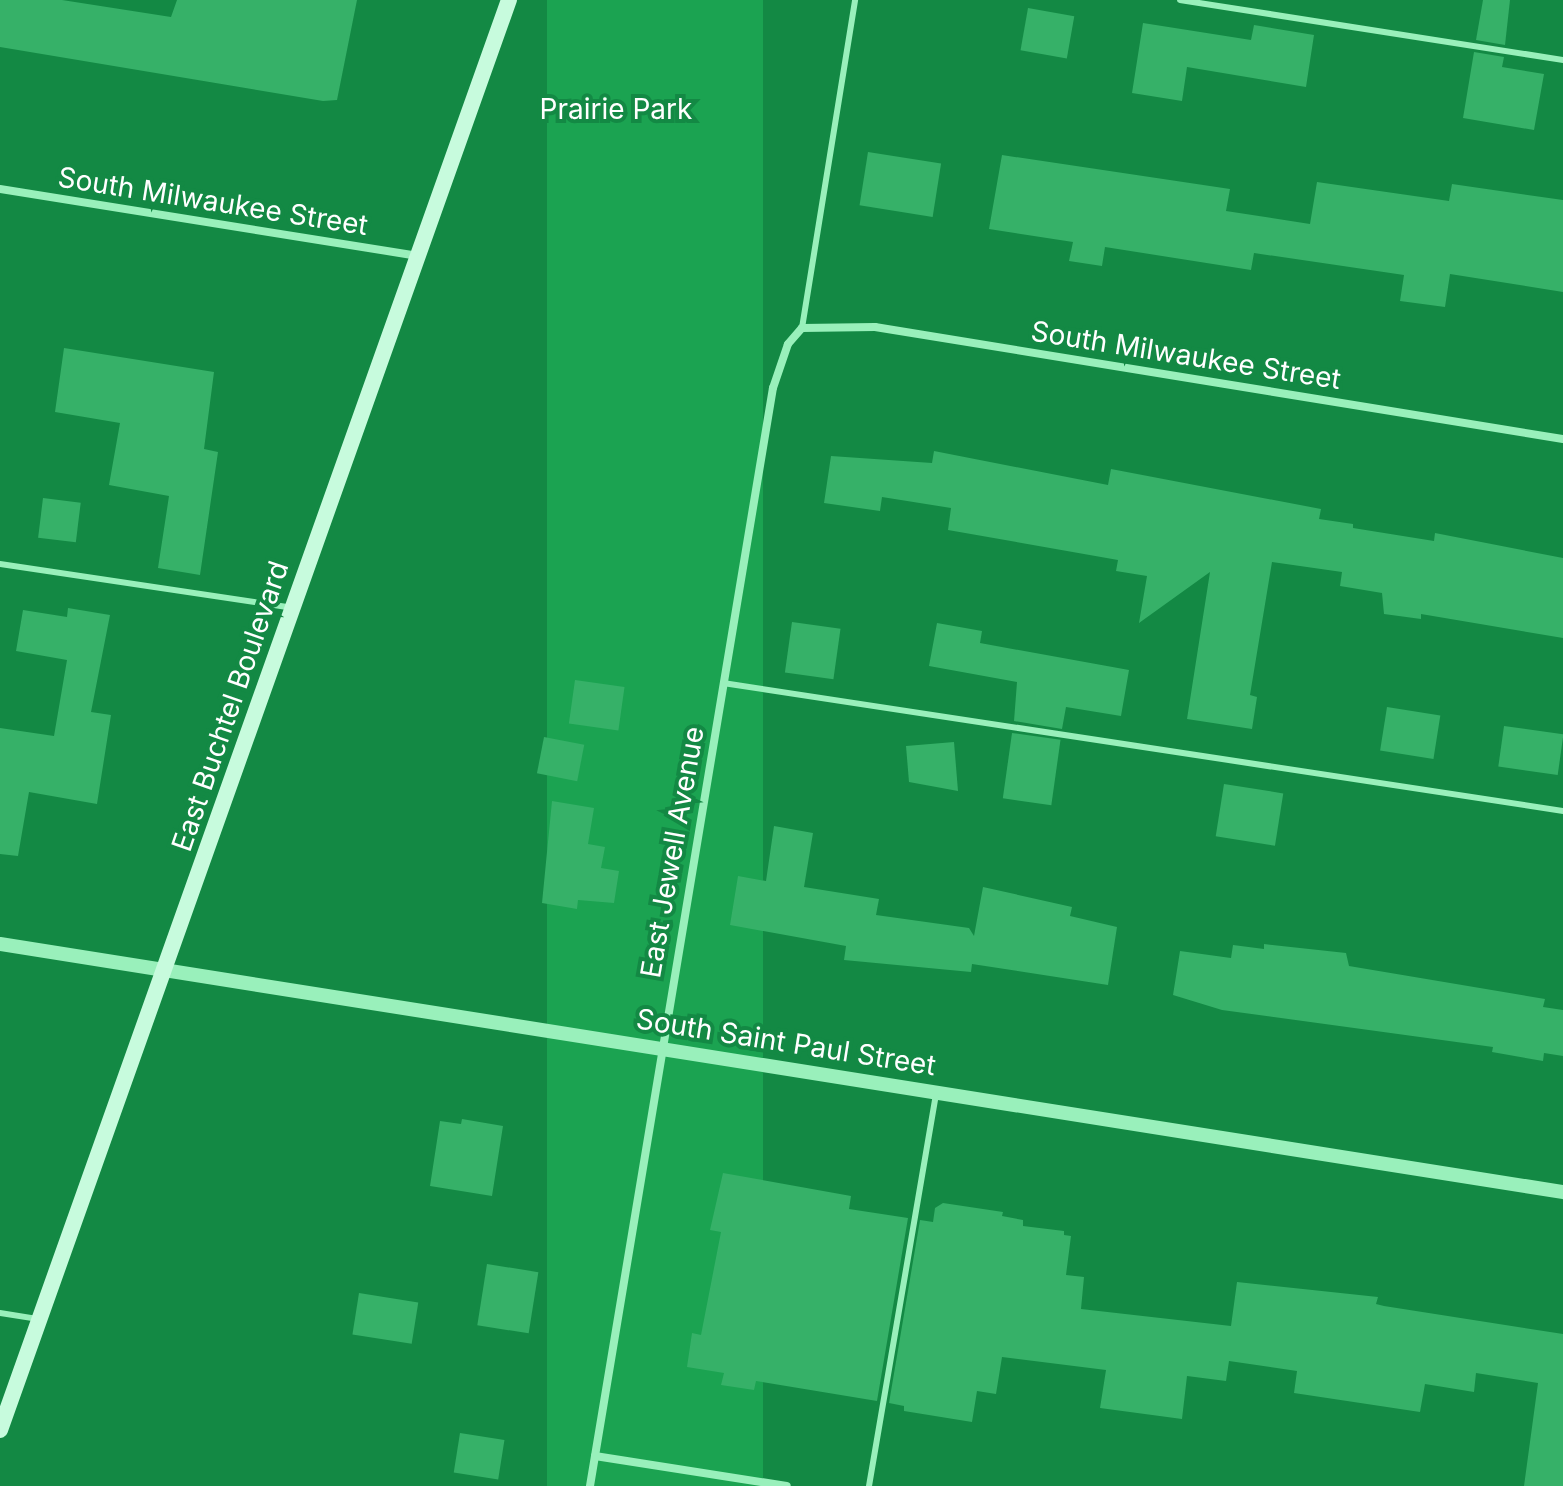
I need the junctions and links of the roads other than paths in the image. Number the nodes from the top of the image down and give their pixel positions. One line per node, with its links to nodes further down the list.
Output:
1 (509, 0): 6 (main road, East Buchtel Boulevard)
2 (855, 0): 7 (lane)
3 (1180, 0): 4 (lane)
4 (1563, 60)
5 (0, 189): 6 (street, South Milwaukee Street)
6 (418, 256): 10 (main road, East Buchtel Boulevard)
7 (802, 328): 8 (street, South Milwaukee Street); 11 (street, East Jewell Avenue)
8 (1563, 439)
9 (0, 564): 10 (lane)
10 (291, 608): 14 (main road, East Buchtel Boulevard)
11 (723, 683): 12 (lane); 15 (street, East Jewell Avenue)
12 (1563, 811)
13 (0, 944): 14 (street, South Saint Paul Street)
14 (165, 970): 15 (street, South Saint Paul Street); 19 (main road, East Buchtel Boulevard)
15 (661, 1049): 16 (street, South Saint Paul Street); 21 (street, East Jewell Avenue)
16 (936, 1092): 17 (street, South Saint Paul Street); 24 (lane)
17 (1563, 1192)
18 (0, 1313): 19 (lane)
19 (39, 1319): 20 (main road, East Buchtel Boulevard)
20 (0, 1430)
21 (595, 1456): 22 (street, East Jewell Avenue); 23 (street)
22 (590, 1486)
23 (787, 1486)
24 (869, 1486)

